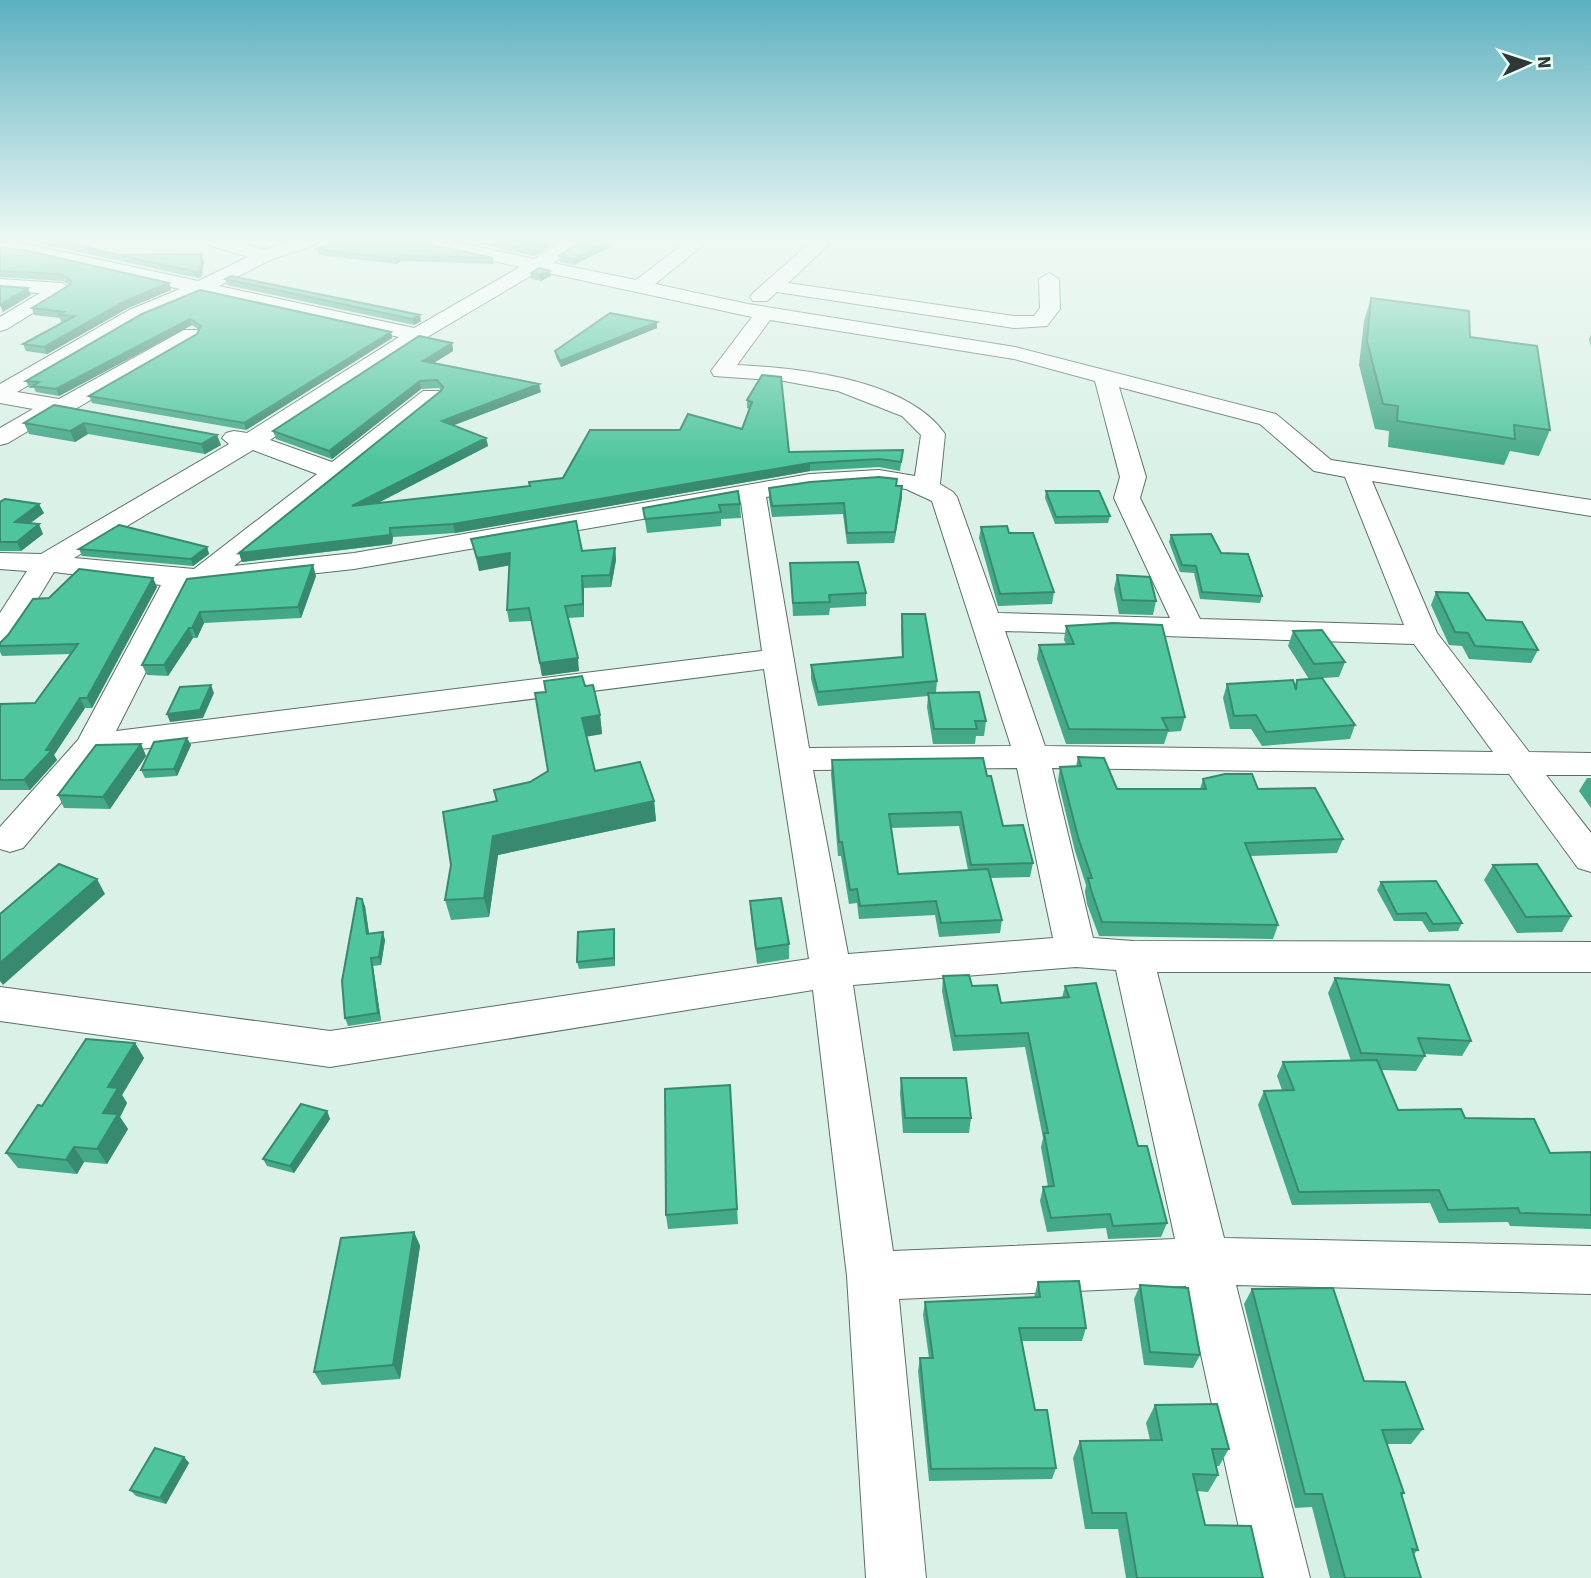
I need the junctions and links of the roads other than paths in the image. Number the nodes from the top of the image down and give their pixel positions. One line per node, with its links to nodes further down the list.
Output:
1 (18, 315): 9 (street)
2 (135, 315): 13 (street)
3 (328, 315): 11 (street)
4 (453, 315): 11 (street)
5 (754, 315): 22 (street)
6 (778, 315): 12 (street)
7 (965, 315): 8 (street)
8 (1046, 315)
9 (0, 325)
10 (191, 334): 15 (street)
11 (417, 335): 19 (street)
12 (1105, 376): 20 (street); 29 (street)
13 (0, 395): 15 (street)
14 (431, 396): 21 (street)
15 (58, 407): 16 (street); 18 (street)
16 (102, 415)
17 (210, 433): 19 (street)
18 (0, 438)
19 (251, 441): 21 (street); 26 (street)
20 (1355, 471): 24 (street); 30 (street)
21 (336, 472): 27 (street)
22 (926, 485): 23 (street); 28 (street)
23 (752, 491): 27 (street); 32 (street)
24 (1591, 508)
25 (0, 561): 26 (street)
26 (46, 563): 27 (street); 31 (street)
27 (190, 578): 33 (street)
28 (988, 622): 29 (street); 34 (street)
29 (1190, 629): 30 (street)
30 (1423, 635): 36 (street)
31 (0, 637)
32 (778, 657): 33 (street); 35 (street)
33 (92, 746): 38 (street)
34 (1032, 757): 35 (street); 36 (street); 40 (street)
35 (794, 759): 43 (street)
36 (1519, 764): 37 (street); 39 (street)
37 (1591, 764)
38 (3, 842)
39 (1591, 859)
40 (1076, 952): 41 (street); 43 (street)
41 (1133, 956): 42 (street); 45 (street)
42 (1591, 957)
43 (831, 971): 44 (street); 47 (street)
44 (0, 1004)
45 (1205, 1261): 46 (street); 47 (street); 49 (street)
46 (1591, 1270)
47 (872, 1276): 48 (street)
48 (896, 1578)
49 (1280, 1578)

